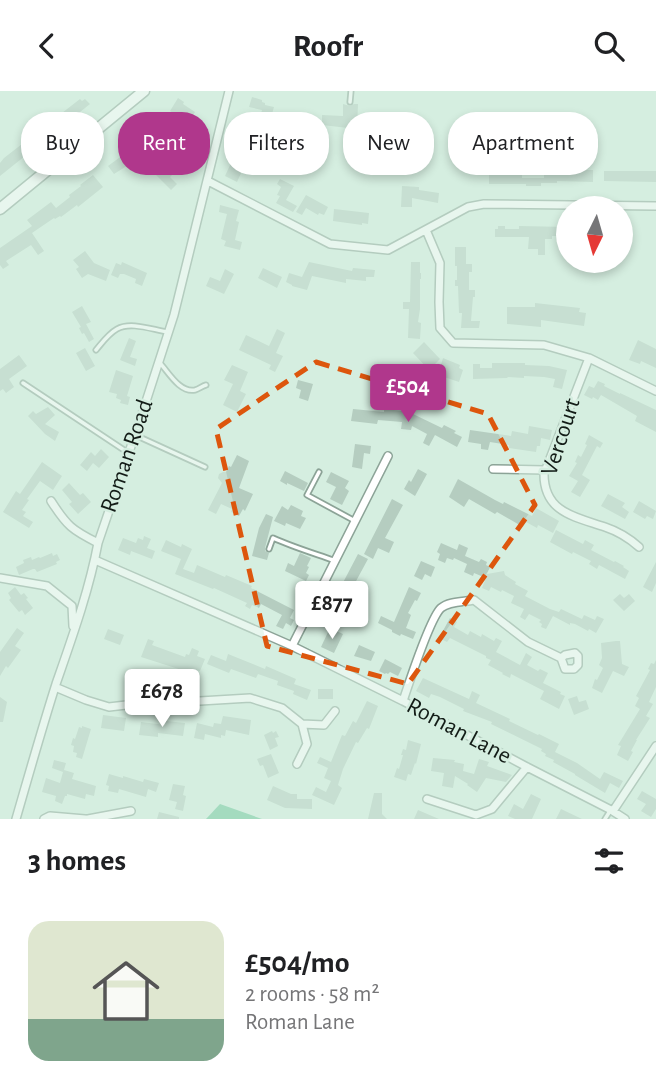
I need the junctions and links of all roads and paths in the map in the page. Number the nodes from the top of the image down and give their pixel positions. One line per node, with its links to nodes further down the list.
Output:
1 (144, 91): 7 (main road)
2 (229, 91): 5 (street, Roman Road)
3 (351, 91): 4 (lane)
4 (350, 102)
5 (208, 181): 8 (street); 9 (street, Roman Road)
6 (656, 206): 8 (street)
7 (0, 209)
8 (425, 230): 11 (street)
9 (168, 332): 10 (lane); 12 (street, Roman Road)
10 (96, 350)
11 (589, 358): 15 (street); 21 (street, Vercourt)
12 (159, 362): 14 (lane); 16 (street, Roman Road)
13 (23, 383): 17 (lane)
14 (206, 385)
15 (656, 391)
16 (135, 435): 17 (street, Roman Road); 19 (lane)
17 (129, 453): 25 (street, Roman Road)
18 (388, 456): 24 (street)
19 (205, 467)
20 (493, 469): 21 (street)
21 (545, 470): 26 (street, Vercourt)
22 (319, 472): 24 (lane)
23 (51, 501): 25 (street)
24 (355, 521): 29 (street)
25 (98, 543): 28 (street, Roman Road)
26 (639, 547)
27 (269, 549): 29 (lane)
28 (95, 560): 31 (street, Roman Road); 32 (street, Roman Lane)
29 (335, 561): 32 (street)
30 (0, 578): 31 (street)
31 (74, 633): 34 (street, Roman Road)
32 (292, 646): 35 (street, Roman Lane)
33 (561, 658): 35 (street)
34 (55, 687): 37 (street); 45 (street, Roman Road)
35 (403, 701): 40 (street, Roman Lane)
36 (335, 711): 37 (street)
37 (302, 724): 39 (street)
38 (656, 746): 42 (street)
39 (297, 764)
40 (527, 767): 41 (street); 42 (street, Roman Lane)
41 (427, 799)
42 (612, 810): 48 (lane); 49 (street, Roman Lane)
43 (131, 811): 44 (street)
44 (122, 817): 47 (street)
45 (16, 819)
46 (44, 819): 47 (street)
47 (86, 819)
48 (605, 819)
49 (625, 819)

